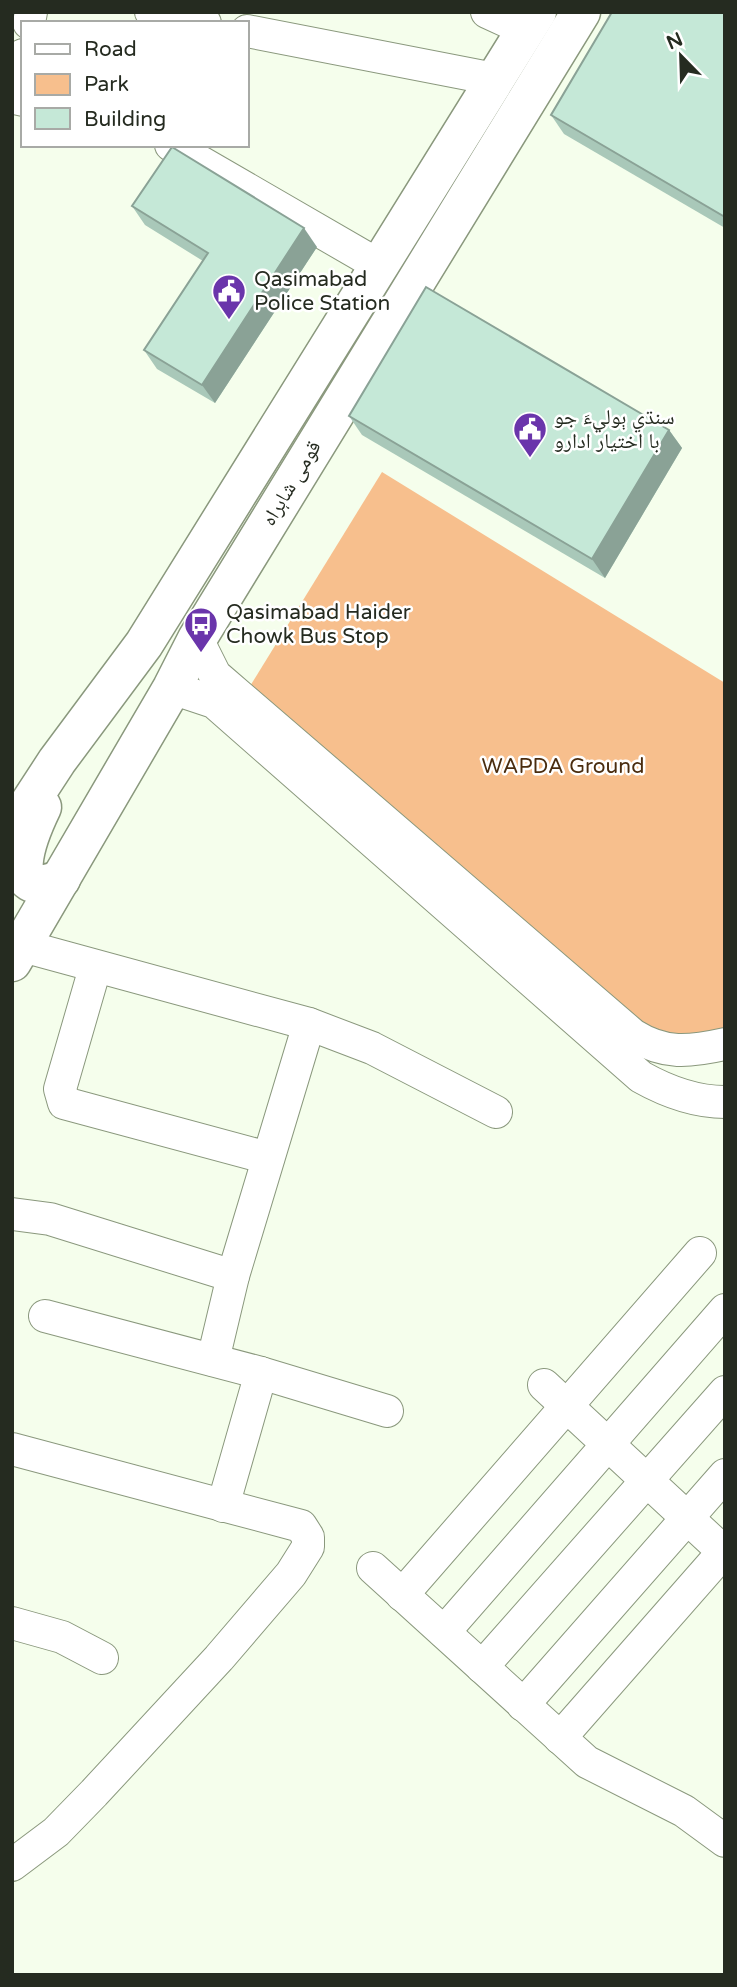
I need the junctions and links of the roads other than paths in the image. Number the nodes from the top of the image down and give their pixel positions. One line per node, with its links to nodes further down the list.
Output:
1 (151, 12): 4 (street)
2 (487, 12): 5 (street)
3 (581, 12): 12 (highway, قومی شاہراہ)
4 (195, 21)
5 (531, 21): 8 (highway, قومی شاہراہ)
6 (248, 31): 8 (street)
7 (21, 68): 9 (street)
8 (494, 79): 11 (highway, قومی شاہراہ)
9 (16, 99)
10 (174, 147): 11 (street)
11 (380, 266): 14 (highway, قومی شاہراہ)
12 (197, 639): 13 (highway, قومی شاہراہ); 20 (street)
13 (172, 688): 16 (highway, قومی شاہراہ); 21 (street)
14 (73, 739): 15 (highway, قومی شاہراہ); 16 (highway)
15 (12, 830)
16 (61, 879): 17 (highway, قومی شاہراہ)
17 (15, 946): 18 (street)
18 (95, 968): 19 (street); 23 (street)
19 (309, 1024): 22 (street); 23 (street)
20 (725, 1044)
21 (725, 1102)
22 (496, 1112)
23 (268, 1158): 26 (street)
24 (12, 1214): 26 (street)
25 (700, 1253): 32 (street)
26 (233, 1276): 29 (street)
27 (725, 1310): 34 (street)
28 (45, 1316): 29 (street)
29 (213, 1360): 30 (street)
30 (261, 1373): 33 (street); 38 (street)
31 (725, 1392): 37 (street)
32 (555, 1395): 34 (street); 42 (street)
33 (387, 1411)
34 (606, 1443): 37 (street); 44 (street)
35 (12, 1449): 38 (street)
36 (725, 1475): 39 (street)
37 (646, 1480): 39 (street); 46 (street)
38 (223, 1506): 50 (street)
39 (687, 1518): 40 (street); 47 (street)
40 (724, 1552): 48 (street)
41 (373, 1568): 42 (street)
42 (402, 1595): 44 (street)
43 (12, 1623): 45 (street)
44 (443, 1632): 46 (street)
45 (103, 1658)
46 (482, 1667): 47 (street)
47 (523, 1705): 48 (street)
48 (560, 1738): 49 (street)
49 (725, 1841)
50 (12, 1865)

